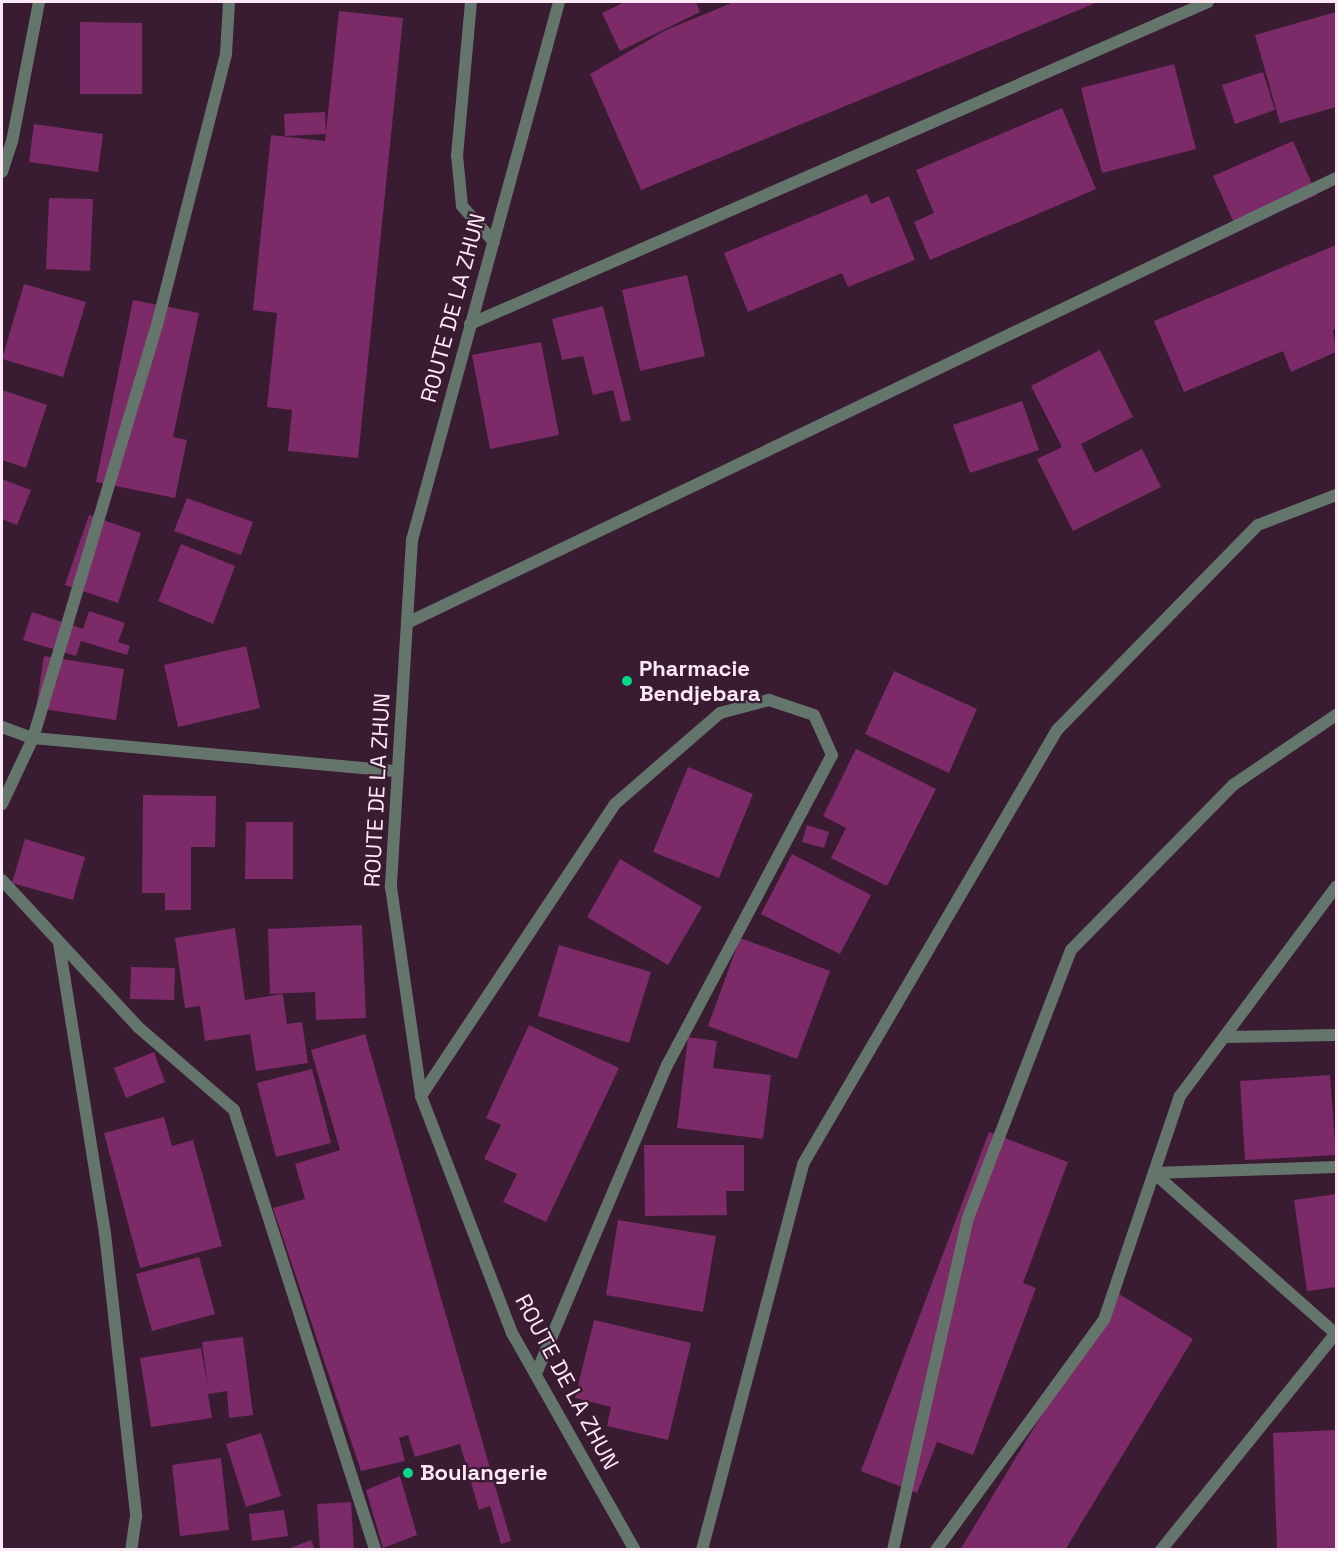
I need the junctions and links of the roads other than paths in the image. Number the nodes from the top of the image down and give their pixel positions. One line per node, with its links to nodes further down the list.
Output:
1 (39, 2): 6 (street)
2 (230, 2): 14 (street)
3 (471, 2): 8 (street)
4 (559, 2): 8 (street, ROUTE DE LA ZHUN)
5 (1208, 2): 9 (street)
6 (2, 172)
7 (1336, 178): 11 (street)
8 (494, 242): 9 (street, ROUTE DE LA ZHUN)
9 (470, 324): 11 (street, ROUTE DE LA ZHUN)
10 (1336, 495): 30 (street)
11 (407, 623): 15 (street, ROUTE DE LA ZHUN)
12 (1336, 715): 31 (street)
13 (2, 727): 14 (street)
14 (33, 738): 15 (street); 16 (street)
15 (398, 771): 22 (street, ROUTE DE LA ZHUN)
16 (2, 804)
17 (2, 880): 19 (street)
18 (1336, 886): 21 (street)
19 (59, 942): 27 (street); 28 (street)
20 (1336, 1035): 21 (street)
21 (1225, 1037): 24 (street)
22 (421, 1096): 26 (street, ROUTE DE LA ZHUN); 26 (street)
23 (1336, 1167): 24 (street)
24 (1154, 1173): 25 (street); 32 (street)
25 (1336, 1334): 33 (street)
26 (536, 1374): 29 (street, ROUTE DE LA ZHUN)
27 (131, 1550)
28 (375, 1550)
29 (635, 1550)
30 (702, 1550)
31 (893, 1550)
32 (936, 1550)
33 (1161, 1550)

